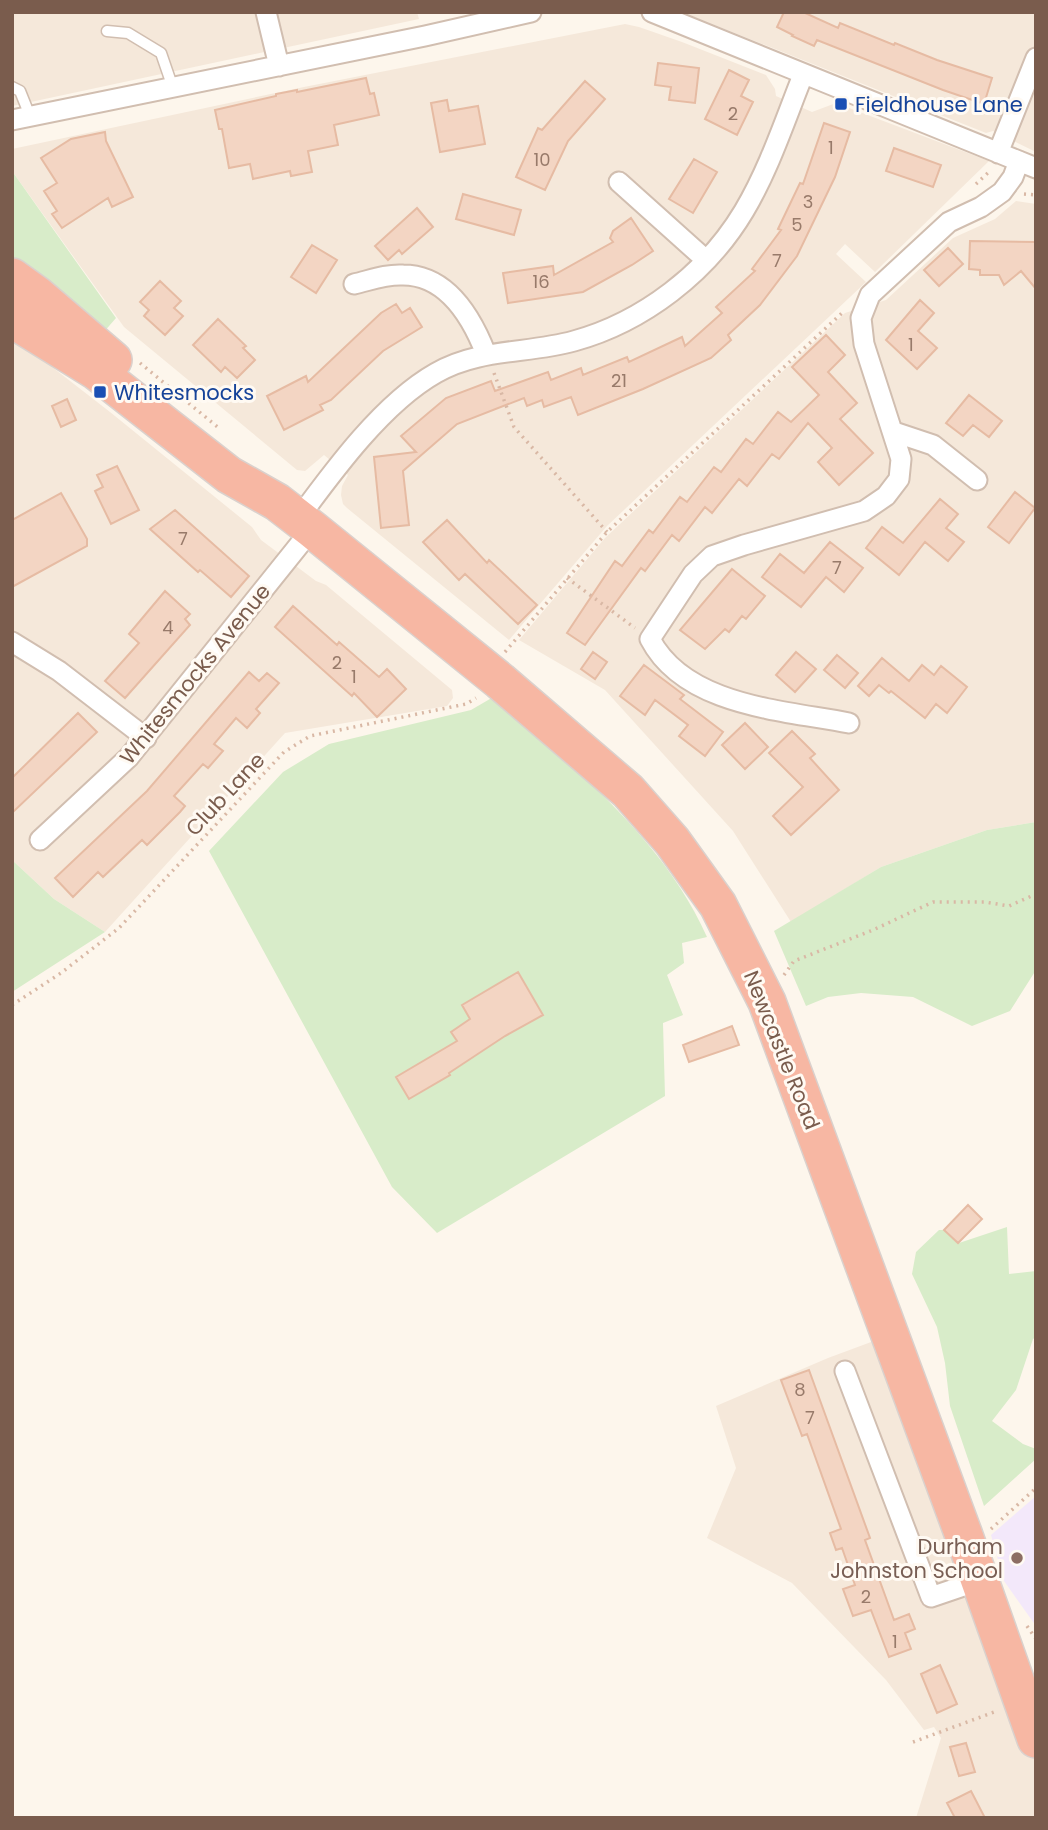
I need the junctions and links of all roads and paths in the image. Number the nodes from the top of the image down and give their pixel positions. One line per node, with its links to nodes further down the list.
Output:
1 (266, 12): 6 (street)
2 (531, 12): 6 (street)
3 (652, 12): 7 (street)
4 (107, 31): 9 (lane)
5 (1036, 58): 11 (street)
6 (279, 66): 9 (street)
7 (803, 75): 11 (street); 14 (street, Whitesmocks Avenue)
8 (12, 86): 10 (lane)
9 (173, 88): 10 (street)
10 (21, 118)
11 (998, 153): 12 (street)
12 (1027, 165): 17 (street)
13 (620, 182): 14 (street)
14 (706, 260): 19 (street, Whitesmocks Avenue)
15 (12, 277): 24 (highway)
16 (354, 284): 19 (street)
17 (870, 295): 22 (street); 25 (path, Club Lane)
18 (12, 319): 24 (highway)
19 (486, 354): 24 (street, Whitesmocks Avenue); 25 (path)
20 (135, 359): 21 (path)
21 (221, 430)
22 (894, 432): 23 (street); 27 (street)
23 (977, 480)
24 (296, 517): 29 (highway); 31 (street, Whitesmocks Avenue)
25 (607, 532): 26 (path, Club Lane)
26 (567, 578): 27 (path); 29 (path, Club Lane)
27 (650, 639): 30 (street)
28 (12, 642): 31 (street)
29 (495, 676): 35 (path, Club Lane); 39 (highway, Newcastle Road)
30 (849, 723)
31 (146, 738): 32 (street, Whitesmocks Avenue)
32 (40, 840)
33 (1036, 894): 34 (path)
34 (780, 981)
35 (12, 1005)
36 (845, 1371): 39 (street)
37 (1036, 1488): 38 (path)
38 (983, 1537)
39 (978, 1581): 40 (highway, Newcastle Road)
40 (1022, 1702): 41 (highway, Newcastle Road); 42 (path)
41 (1036, 1740)
42 (913, 1742)

